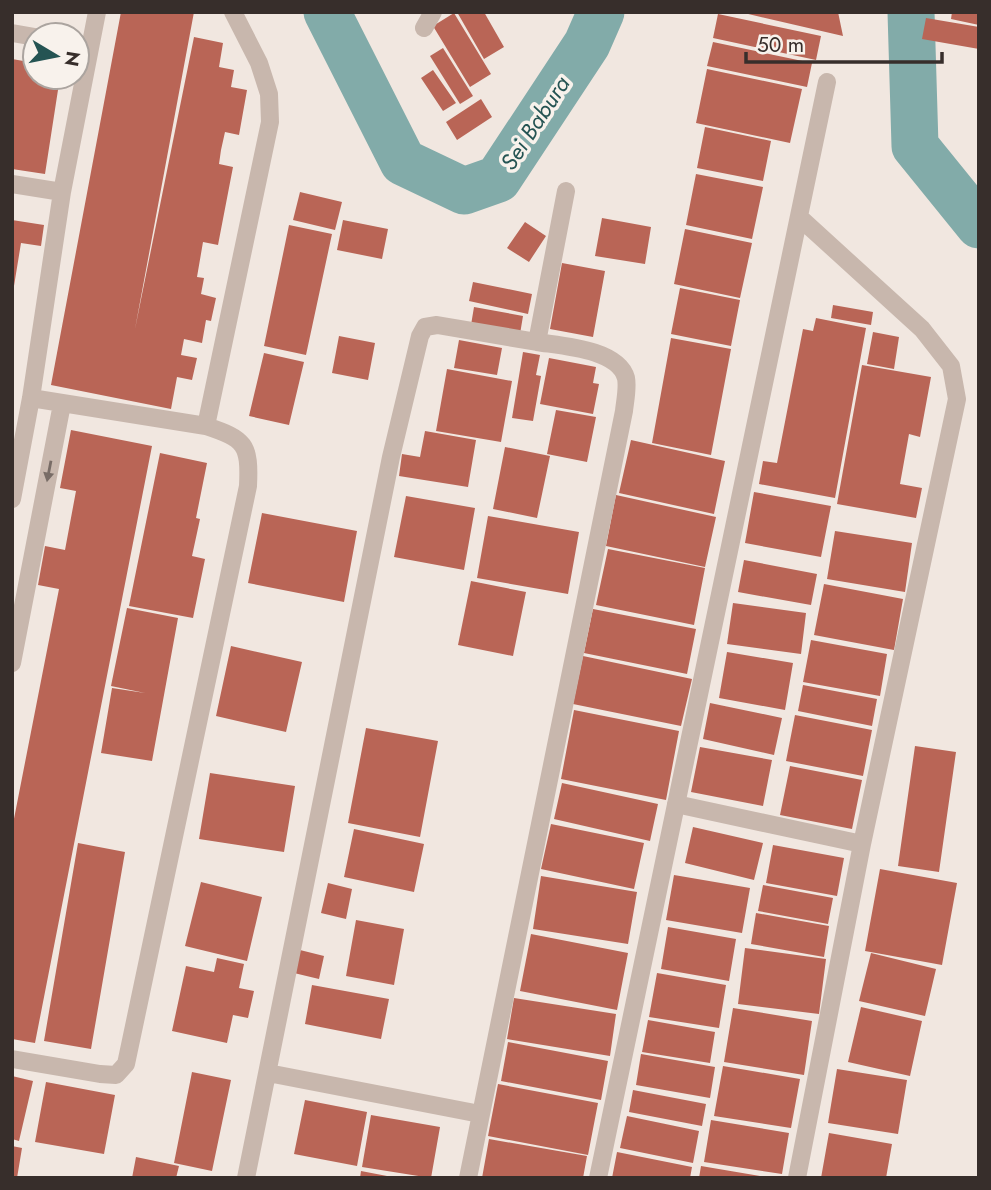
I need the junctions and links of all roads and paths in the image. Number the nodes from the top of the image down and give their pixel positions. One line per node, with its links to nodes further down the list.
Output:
1 (233, 12): 11 (street)
2 (827, 82): 7 (street)
3 (77, 91): 6 (street)
4 (12, 184): 6 (street)
5 (566, 191): 8 (street)
6 (62, 192): 9 (street)
7 (799, 217): 14 (street); 15 (street)
8 (537, 342): 17 (street); 18 (street)
9 (31, 398): 10 (street); 12 (street)
10 (62, 404): 11 (street); 13 (street, one-way to 13)
11 (206, 426): 16 (street)
12 (12, 499)
13 (12, 663)
14 (676, 804): 15 (street); 21 (street)
15 (862, 844): 22 (street)
16 (12, 1059)
17 (268, 1073): 18 (street); 19 (street)
18 (480, 1114): 20 (street)
19 (246, 1178)
20 (468, 1178)
21 (598, 1178)
22 (797, 1178)

